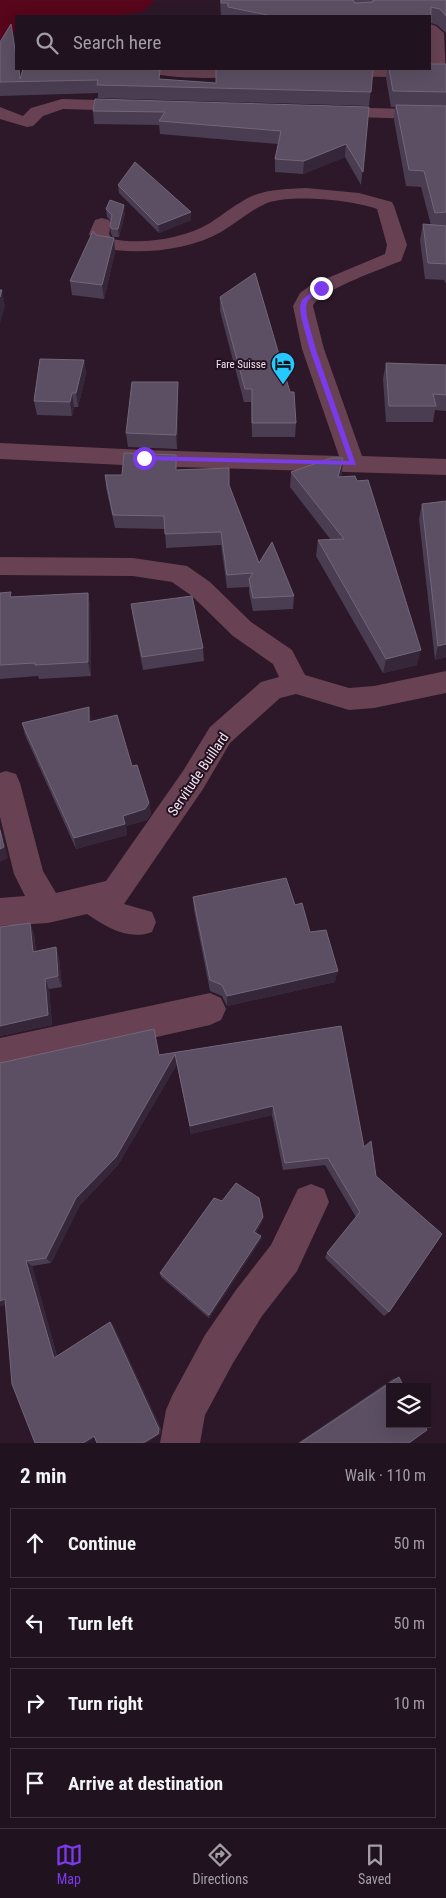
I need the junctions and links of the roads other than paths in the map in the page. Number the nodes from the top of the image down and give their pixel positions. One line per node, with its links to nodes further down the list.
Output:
1 (431, 30): 5 (street)
2 (163, 70): 4 (street)
3 (323, 71): 5 (street)
4 (274, 72)
5 (441, 73)
6 (146, 107): 8 (street)
7 (313, 111): 9 (street)
8 (0, 112)
9 (446, 115)
10 (102, 224): 12 (street)
11 (0, 451): 12 (street)
12 (353, 464): 13 (street)
13 (446, 466)
14 (0, 566): 16 (street)
15 (446, 682): 16 (street)
16 (296, 683): 18 (street, Servitude Buillard)
17 (6, 783): 19 (street)
18 (92, 899): 19 (street, Servitude Buillard); 21 (street)
19 (48, 909): 20 (street, Servitude Buillard)
20 (0, 912)
21 (141, 922)
22 (210, 1009): 23 (street)
23 (0, 1055)
24 (311, 1202): 25 (street)
25 (180, 1443)

